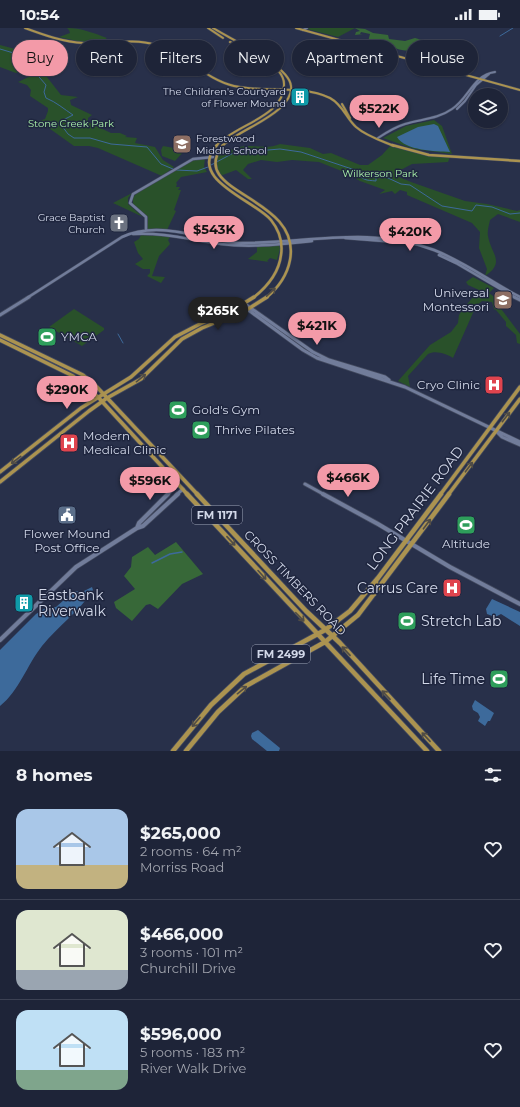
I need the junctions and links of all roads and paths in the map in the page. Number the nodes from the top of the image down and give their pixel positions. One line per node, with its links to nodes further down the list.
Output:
1 (25, 28): 8 (main road)
2 (29, 28): 9 (main road)
3 (208, 28): 11 (main road)
4 (213, 28): 12 (main road)
5 (296, 28): 6 (main road)
6 (303, 29): 10 (main road)
7 (137, 41): 11 (main road)
8 (76, 42)
9 (76, 42)
10 (482, 78): 10 (street); 13 (main road); 14 (street)
11 (285, 89): 12 (main road); 15 (main road)
12 (292, 89): 14 (main road); 16 (main road)
13 (520, 89)
14 (380, 138): 17 (main road)
15 (208, 157): 16 (street); 18 (street); 20 (main road)
16 (213, 159): 19 (main road)
17 (520, 160)
18 (146, 231): 20 (street); 24 (street)
19 (289, 241): 20 (street); 21 (street); 23 (main road, one-way to 19)
20 (282, 242): 22 (main road)
21 (520, 299)
22 (244, 305): 23 (street); 31 (main road)
23 (249, 308): 33 (main road, one-way to 23); 36 (street)
24 (0, 315)
25 (0, 335): 27 (main road, CROSS TIMBERS ROAD / FM 1171)
26 (1, 341): 27 (main road); 29 (main road, CROSS TIMBERS ROAD / FM 1171)
27 (17, 343): 28 (main road, CROSS TIMBERS ROAD / FM 1171)
28 (48, 358): 29 (main road); 31 (main road, CROSS TIMBERS ROAD / FM 1171)
29 (44, 361): 32 (main road, CROSS TIMBERS ROAD / FM 1171)
30 (520, 388): 36 (main road, LONG PRAIRIE ROAD / FM 2499)
31 (103, 393): 32 (main road); 33 (main road, CROSS TIMBERS ROAD / FM 1171)
32 (98, 397): 35 (main road, CROSS TIMBERS ROAD / FM 1171); 40 (main road, one-way to 40)
33 (108, 398): 35 (main road); 41 (main road, CROSS TIMBERS ROAD / FM 1171)
34 (520, 399): 37 (main road, LONG PRAIRIE ROAD / FM 2499, one-way to 34)
35 (102, 401): 43 (main road); 45 (main road, CROSS TIMBERS ROAD / FM 1171)
36 (490, 429): 37 (street); 42 (main road, LONG PRAIRIE ROAD / FM 2499)
37 (496, 431): 38 (street); 39 (street); 44 (main road, LONG PRAIRIE ROAD / FM 2499, one-way to 37)
38 (520, 442)
39 (520, 445)
40 (0, 472)
41 (183, 479): 45 (main road); 46 (main road, CROSS TIMBERS ROAD / FM 1171)
42 (452, 479): 44 (main road); 50 (main road, LONG PRAIRIE ROAD / FM 2499)
43 (0, 482)
44 (457, 483): 51 (main road, LONG PRAIRIE ROAD / FM 2499, one-way to 44)
45 (178, 484): 48 (main road, CROSS TIMBERS ROAD / FM 1171); 49 (street)
46 (188, 484): 48 (main road); 55 (main road, CROSS TIMBERS ROAD / FM 1171)
47 (305, 484): 50 (street)
48 (183, 489): 49 (street); 56 (main road, CROSS TIMBERS ROAD / FM 1171, one-way to 56)
49 (137, 528): 58 (street)
50 (406, 540): 51 (street); 52 (main road, LONG PRAIRIE ROAD / FM 2499)
51 (412, 544): 53 (main road, LONG PRAIRIE ROAD / FM 2499); 54 (street)
52 (378, 578): 53 (main road); 55 (main road, LONG PRAIRIE ROAD / FM 2499)
53 (374, 594): 57 (main road, LONG PRAIRIE ROAD / FM 2499)
54 (520, 604)
55 (325, 630): 56 (main road, LONG PRAIRIE ROAD / FM 2499); 57 (main road, CROSS TIMBERS ROAD / FM 1171)
56 (317, 634): 59 (main road, CROSS TIMBERS ROAD / FM 1171); 62 (main road, LONG PRAIRIE ROAD / FM 2499, one-way to 62)
57 (332, 636): 59 (main road, LONG PRAIRIE ROAD / FM 2499); 60 (main road, CROSS TIMBERS ROAD / FM 1171, one-way to 57)
58 (0, 640)
59 (325, 642): 61 (main road, CROSS TIMBERS ROAD / FM 1171); 63 (main road, LONG PRAIRIE ROAD / FM 2499, one-way to 59)
60 (413, 723): 61 (main road); 65 (main road, CROSS TIMBERS ROAD / FM 1171, one-way to 60)
61 (407, 729): 64 (main road, CROSS TIMBERS ROAD / FM 1171)
62 (173, 751)
63 (186, 751)
64 (427, 751)
65 (439, 751)

